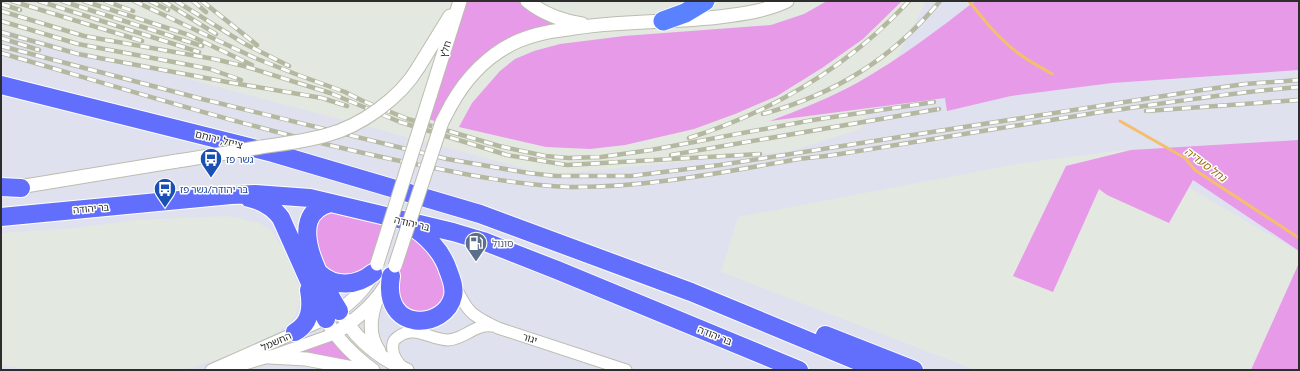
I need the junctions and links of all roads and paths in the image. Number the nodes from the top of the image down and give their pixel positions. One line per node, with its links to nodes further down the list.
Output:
1 (460, 1): 8 (street, bridge); 14 (street, חלץ, bridge)
2 (527, 1): 6 (street)
3 (705, 1): 5 (highway)
4 (787, 1): 5 (street)
5 (663, 21): 6 (street)
6 (590, 25): 15 (street, bridge)
7 (1, 85): 18 (highway, צייזל, ירוחם)
8 (21, 188): 9 (highway)
9 (1, 189)
10 (231, 195): 11 (highway, בר יהודה); 12 (highway, בר יהודה); 16 (highway)
11 (330, 203): 13 (highway, בר יהודה); 16 (highway)
12 (1, 217)
13 (401, 221): 17 (highway); 31 (highway, בר יהודה)
14 (375, 269): 16 (highway); 20 (street)
15 (393, 271): 17 (highway); 19 (street)
16 (313, 276): 20 (highway); 22 (highway)
17 (452, 280): 21 (street, יגור)
18 (691, 292): 32 (highway); 33 (highway)
19 (376, 299): 20 (street); 24 (street)
20 (337, 322): 22 (street, החשמל); 23 (street, החשמל); 24 (street); 28 (street)
21 (498, 328): 29 (street); 30 (street, יגור)
22 (296, 332): 25 (street, החשמל)
23 (269, 357): 26 (street, החשמל); 27 (street)
24 (383, 358): 29 (street)
25 (211, 370)
26 (223, 370)
27 (363, 370)
28 (373, 370)
29 (406, 370)
30 (626, 370)
31 (799, 370)
32 (879, 370)
33 (914, 370)

